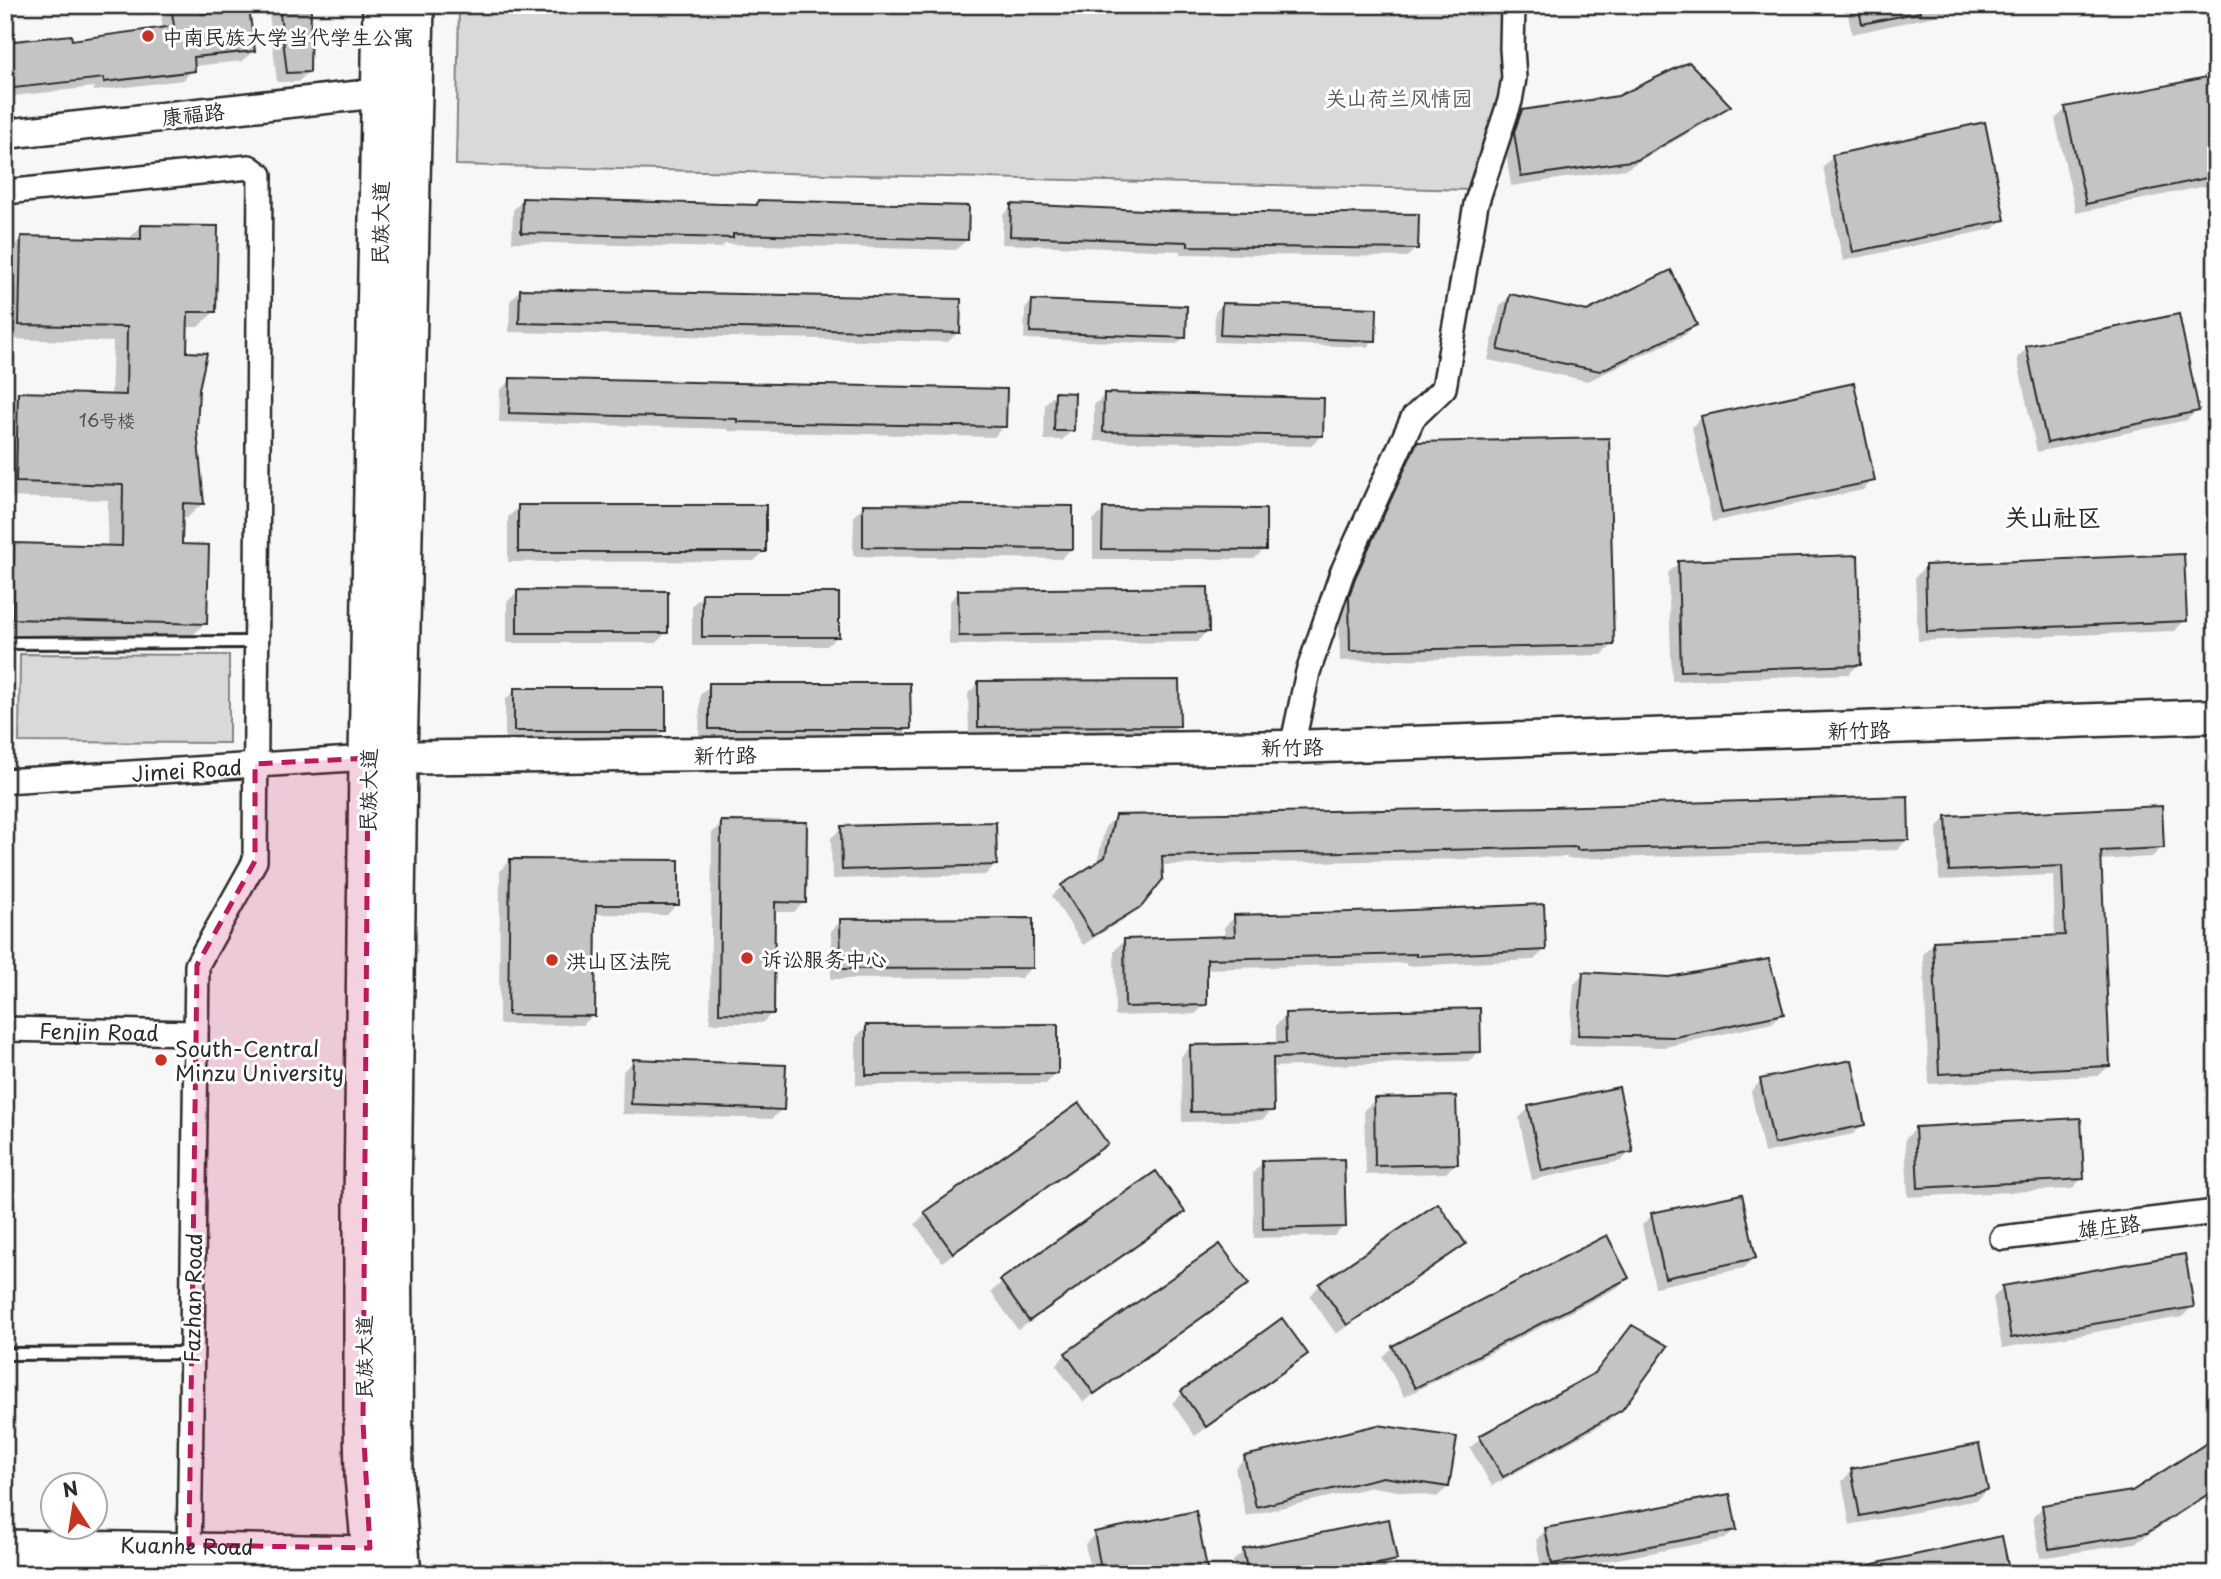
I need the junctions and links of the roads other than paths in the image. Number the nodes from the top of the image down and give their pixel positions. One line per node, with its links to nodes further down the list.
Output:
1 (382, 5): 4 (main road, 民族大道)
2 (415, 5): 11 (main road, 民族大道)
3 (1513, 5): 10 (street)
4 (381, 93): 5 (street, 康福路); 11 (main road, 民族大道)
5 (5, 134)
6 (5, 192): 7 (street, Fazhan Road)
7 (256, 642): 8 (lane); 12 (street, Fazhan Road)
8 (5, 643)
9 (2216, 716): 10 (main road, 新竹路)
10 (1292, 747): 11 (main road, 新竹路)
11 (383, 758): 12 (street, Jimei Road); 24 (main road, 民族大道)
12 (255, 764): 14 (street, Jimei Road); 16 (street, Fazhan Road)
13 (5, 768): 14 (lane)
14 (6, 781)
15 (5, 1029): 16 (street, Fenjin Road)
16 (195, 1033): 19 (street, Fazhan Road)
17 (2216, 1212): 18 (street, 雄庄路)
18 (2002, 1238)
19 (192, 1353): 20 (lane); 22 (street, Fazhan Road)
20 (5, 1354)
21 (5, 1542): 22 (street, Kuanhe Road)
22 (181, 1558): 23 (street, Kuanhe Road); 24 (street, Kuanhe Road)
23 (5, 1561)
24 (379, 1565)

